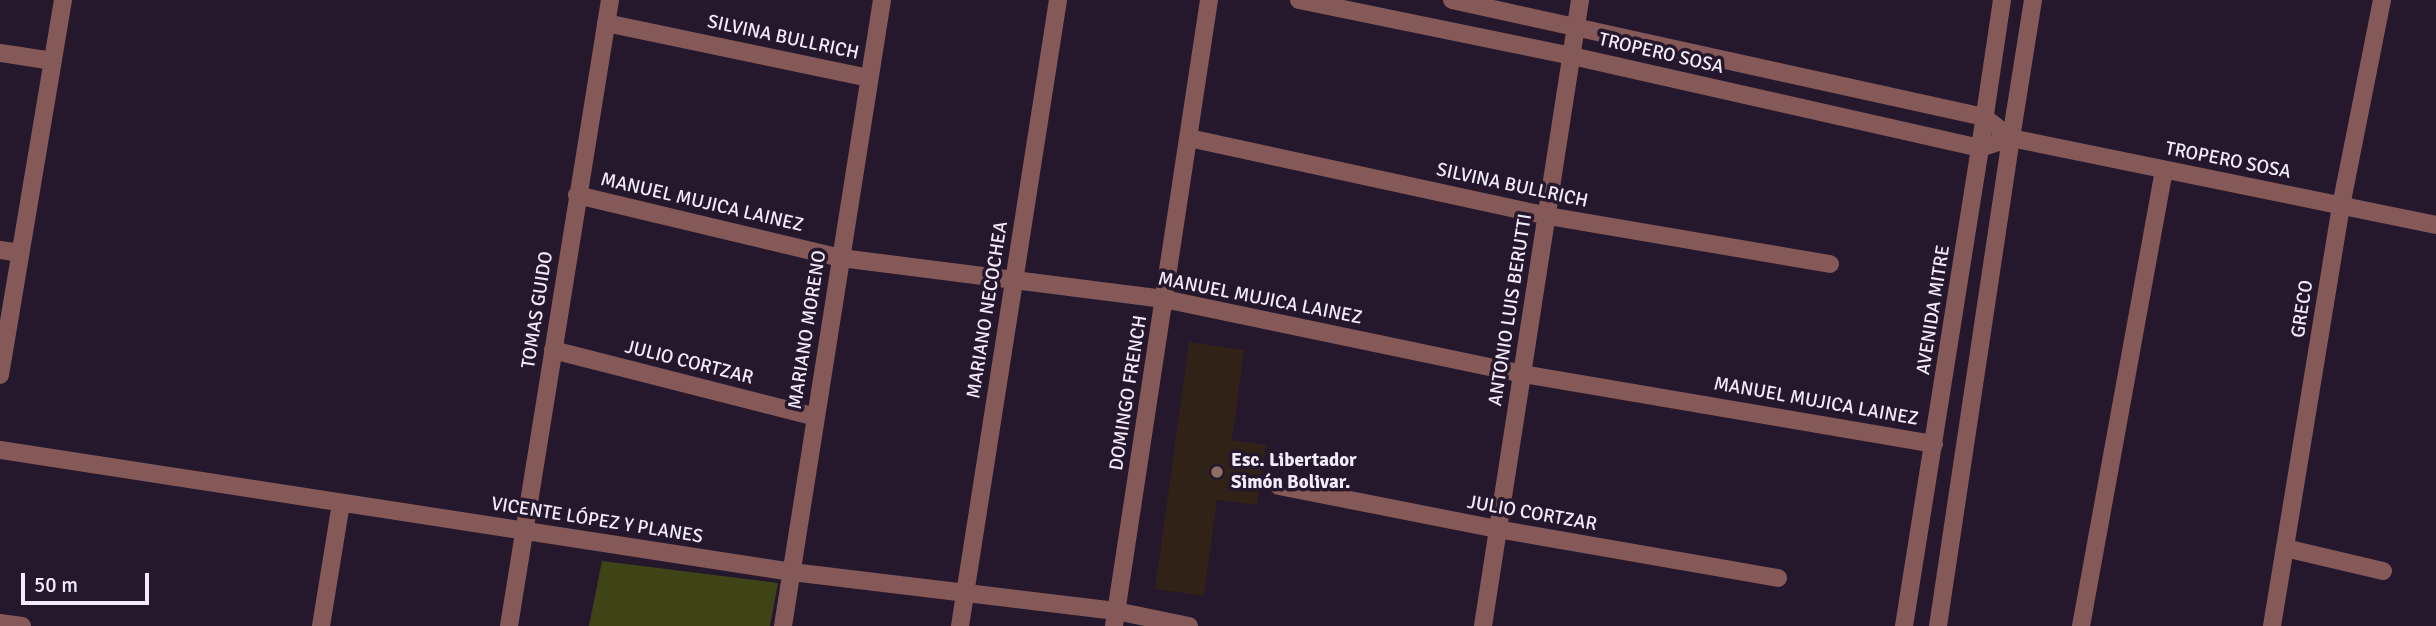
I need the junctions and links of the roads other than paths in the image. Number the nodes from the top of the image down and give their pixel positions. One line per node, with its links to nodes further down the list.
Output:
1 (63, 0): 16 (street)
2 (610, 0): 12 (street, TOMAS GUIDO)
3 (882, 0): 17 (street, MARIANO MORENO)
4 (1058, 0): 31 (street, MARIANO NECOCHEA)
5 (1209, 0): 19 (street, DOMINGO FRENCH)
6 (1299, 0): 15 (street, TROPERO SOSA)
7 (1452, 0): 13 (street, TROPERO SOSA)
8 (1580, 0): 13 (street, ANTONIO LUIS BERUTTI)
9 (2002, 0): 18 (street, AVENIDA MITRE)
10 (2033, 0): 20 (street)
11 (2382, 0): 24 (street, GRECO)
12 (607, 23): 17 (street, SILVINA BULLRICH); 23 (street, TOMAS GUIDO)
13 (1576, 27): 15 (street, ANTONIO LUIS BERUTTI); 18 (street, TROPERO SOSA)
14 (0, 53): 16 (street)
15 (1572, 56): 21 (street, TROPERO SOSA); 25 (street, ANTONIO LUIS BERUTTI)
16 (52, 61): 28 (street)
17 (869, 78): 29 (street, MARIANO MORENO)
18 (1984, 117): 20 (street, TROPERO SOSA); 21 (street, AVENIDA MITRE)
19 (1188, 138): 25 (street, SILVINA BULLRICH); 32 (street, DOMINGO FRENCH)
20 (2011, 138): 21 (street, TROPERO SOSA); 22 (street, TROPERO SOSA); 58 (street)
21 (1980, 148): 37 (street, AVENIDA MITRE)
22 (2164, 170): 24 (street, TROPERO SOSA); 59 (street)
23 (577, 195): 29 (street, MANUEL MUJICA LAINEZ); 33 (street, TOMAS GUIDO)
24 (2341, 206): 26 (street, TROPERO SOSA); 43 (street, GRECO)
25 (1548, 216): 30 (street, SILVINA BULLRICH); 34 (street, ANTONIO LUIS BERUTTI)
26 (2436, 225)
27 (0, 250): 28 (street)
28 (20, 253): 35 (street)
29 (841, 258): 31 (street, MANUEL MUJICA LAINEZ); 36 (street, MARIANO MORENO)
30 (1830, 264)
31 (1013, 281): 32 (street, MANUEL MUJICA LAINEZ); 47 (street, MARIANO NECOCHEA)
32 (1164, 299): 34 (street, MANUEL MUJICA LAINEZ); 48 (street, DOMINGO FRENCH)
33 (553, 350): 36 (street, JULIO CORTZAR); 42 (street, TOMAS GUIDO)
34 (1523, 374): 37 (street, MANUEL MUJICA LAINEZ); 41 (street, ANTONIO LUIS BERUTTI)
35 (0, 375)
36 (816, 417): 45 (street, MARIANO MORENO)
37 (1934, 443): 57 (street, AVENIDA MITRE)
38 (0, 450): 40 (street, VICENTE LÓPEZ Y PLANES)
39 (1279, 486): 41 (street, JULIO CORTZAR)
40 (341, 503): 42 (street, VICENTE LÓPEZ Y PLANES); 51 (street)
41 (1497, 529): 46 (street, JULIO CORTZAR); 56 (street, ANTONIO LUIS BERUTTI)
42 (524, 531): 45 (street, VICENTE LÓPEZ Y PLANES); 52 (street, TOMAS GUIDO)
43 (2285, 548): 44 (street); 60 (street, GRECO)
44 (2384, 571)
45 (792, 572): 47 (street, VICENTE LÓPEZ Y PLANES); 53 (street, MARIANO MORENO)
46 (1778, 578)
47 (965, 591): 48 (street, VICENTE LÓPEZ Y PLANES); 54 (street, MARIANO NECOCHEA)
48 (1115, 618): 55 (street, VICENTE LÓPEZ Y PLANES)
49 (0, 623): 50 (street)
50 (22, 626)
51 (321, 626)
52 (509, 626)
53 (783, 626)
54 (960, 626)
55 (1189, 626)
56 (1483, 626)
57 (1904, 626)
58 (1938, 626)
59 (2081, 626)
60 (2272, 626)

